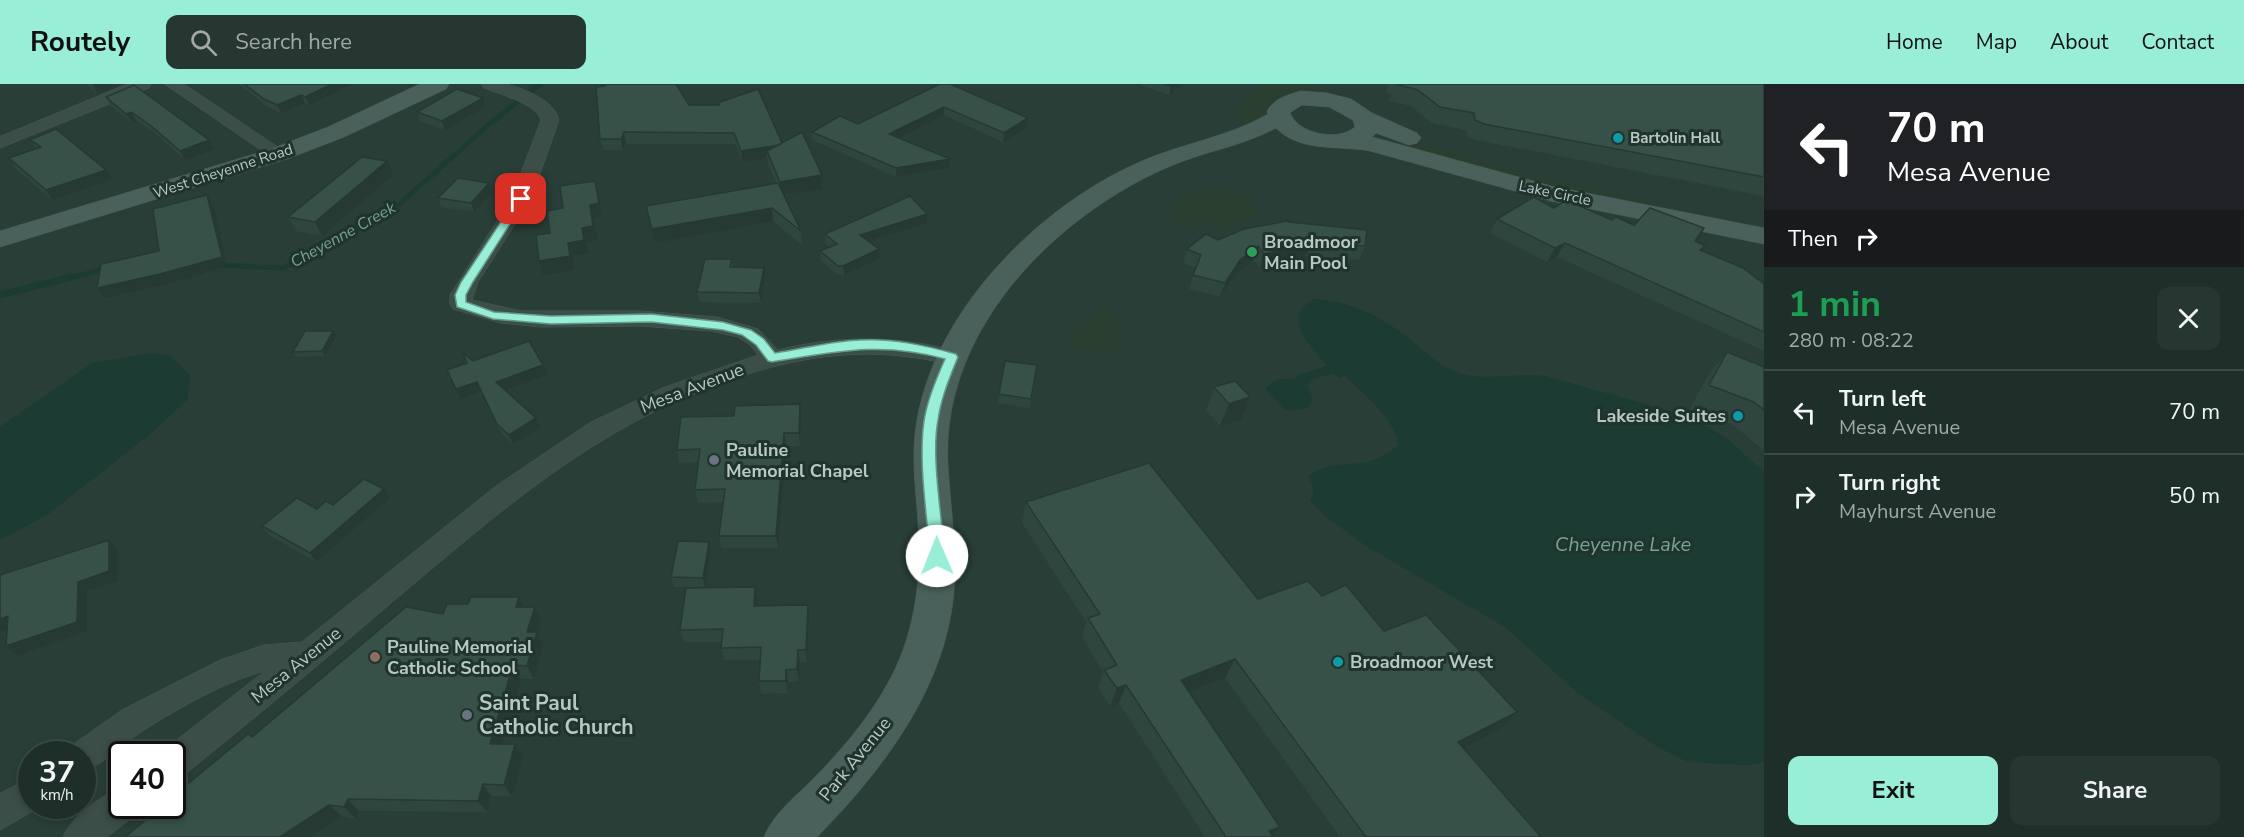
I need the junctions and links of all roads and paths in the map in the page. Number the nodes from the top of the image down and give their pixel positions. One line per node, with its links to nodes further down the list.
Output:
1 (143, 84): 12 (street)
2 (173, 84): 13 (street)
3 (438, 84): 13 (street, West Cheyenne Road)
4 (490, 84): 18 (street)
5 (1345, 84): 7 (street)
6 (1310, 91): 7 (street, Lake Circle); 8 (street)
7 (1359, 113): 11 (street); 14 (street, Lake Circle)
8 (1279, 117): 9 (street); 10 (street)
9 (1241, 137): 10 (street); 17 (street)
10 (1307, 137): 11 (street, Lake Circle)
11 (1348, 140): 15 (street, Lake Circle)
12 (0, 143)
13 (279, 154): 16 (street, West Cheyenne Road)
14 (1764, 221)
15 (1764, 236)
16 (0, 239)
17 (952, 357): 18 (street, Mesa Avenue); 26 (street, Park Avenue)
18 (772, 358): 19 (street, Mesa Avenue)
19 (307, 655): 20 (street); 21 (street, Mesa Avenue)
20 (96, 747)
21 (186, 753)
22 (18, 802): 23 (street)
23 (0, 813)
24 (108, 815): 25 (street)
25 (80, 837)
26 (786, 837)

